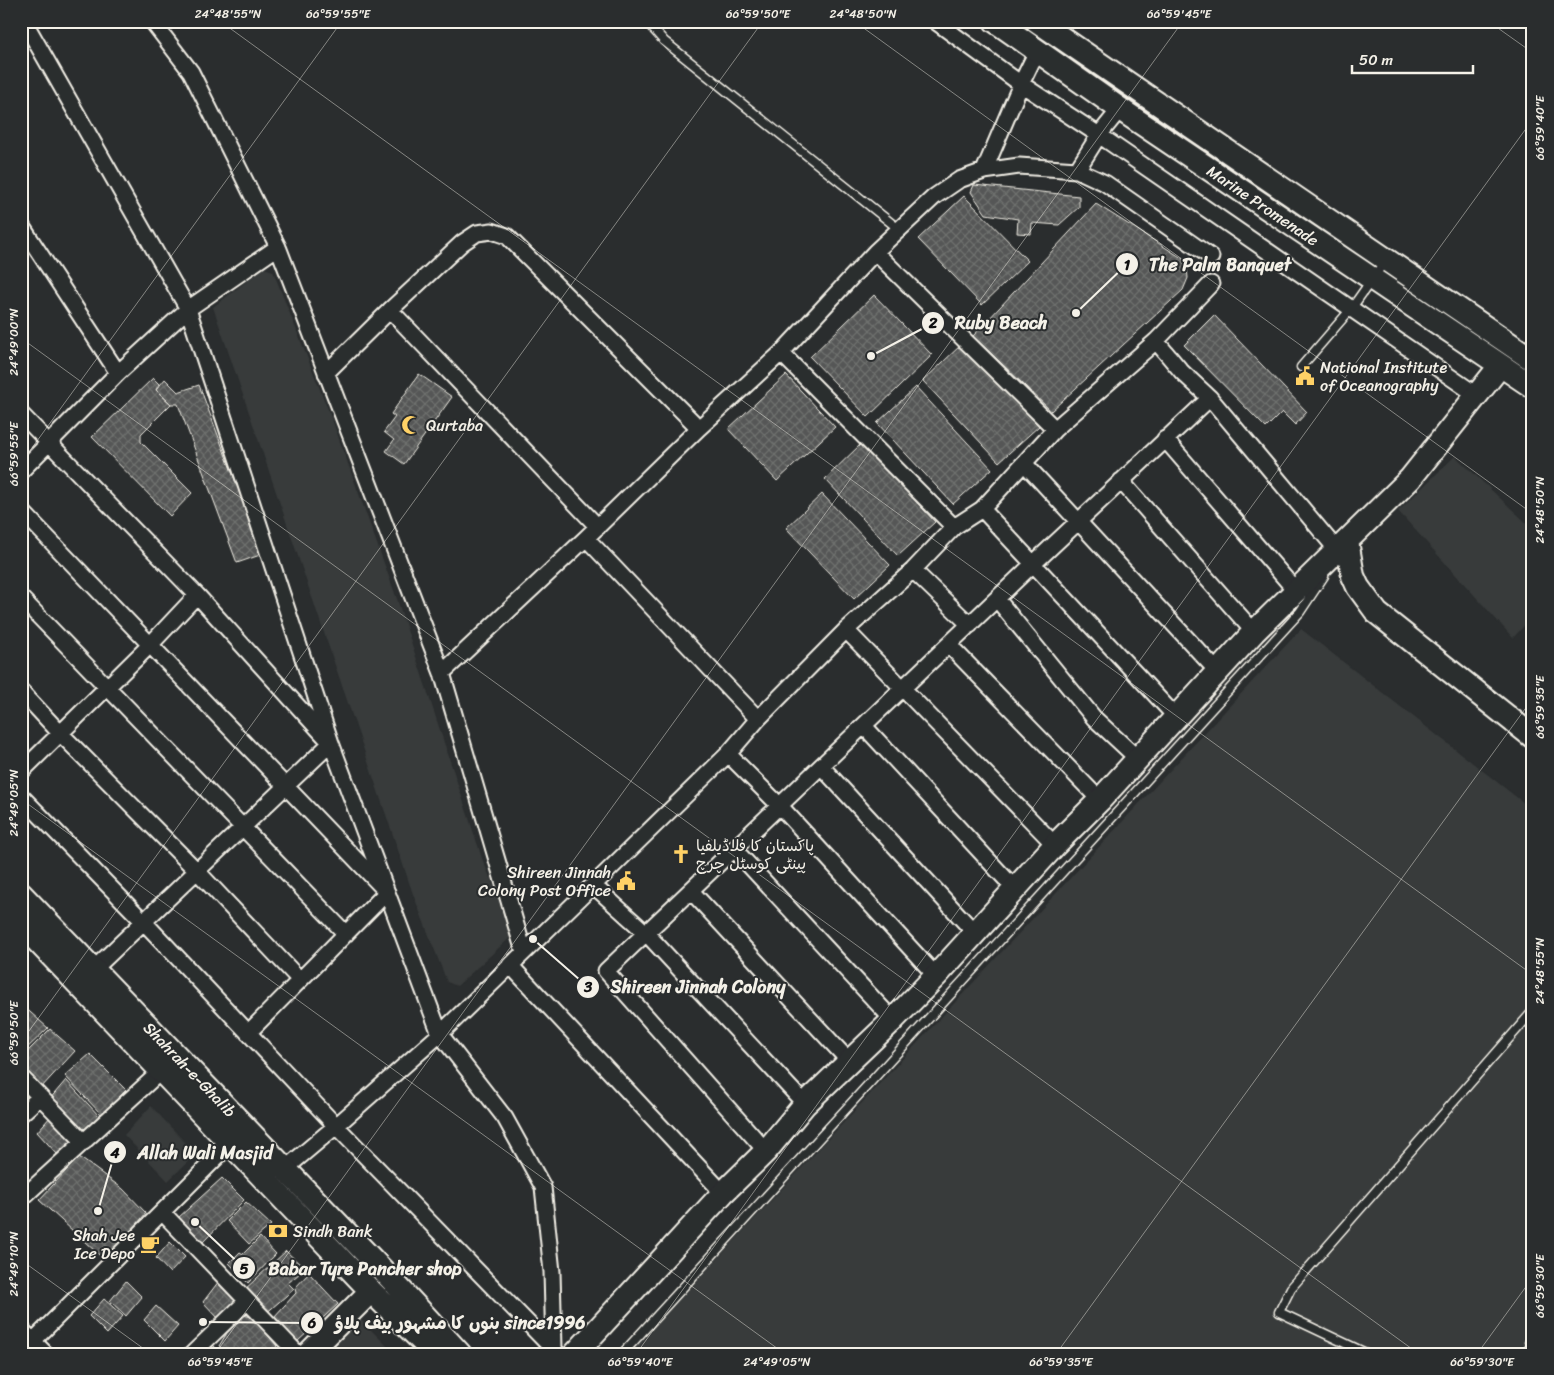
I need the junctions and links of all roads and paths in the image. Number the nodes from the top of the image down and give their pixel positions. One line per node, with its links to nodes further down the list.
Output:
1 (24, 21): 23 (street)
2 (152, 21): 16 (street)
3 (646, 21): 14 (lane)
4 (935, 21): 8 (street)
5 (995, 21): 7 (main road, Marine Promenade)
6 (1037, 21): 20 (main road, Marine Promenade)
7 (1037, 51): 8 (street); 9 (main road, Marine Promenade)
8 (1021, 84): 10 (street); 12 (street)
9 (1120, 109): 10 (street); 21 (main road, Marine Promenade)
10 (1099, 135): 11 (street); 24 (street)
11 (1076, 170): 12 (street); 19 (street)
12 (984, 171): 14 (street)
13 (21, 226): 15 (street)
14 (900, 230): 17 (street)
15 (33, 244): 18 (street); 31 (street)
16 (278, 247): 23 (street); 32 (street)
17 (876, 252): 27 (street); 38 (street)
18 (21, 254)
19 (1211, 257)
20 (1386, 259): 21 (lane); 28 (main road, Marine Promenade)
21 (1373, 279): 24 (lane); 29 (main road, Marine Promenade)
22 (1211, 284): 26 (street)
23 (188, 309): 31 (street); 72 (street)
24 (1352, 309): 30 (lane); 34 (street)
25 (390, 310): 32 (street); 37 (street); 47 (street)
26 (1156, 342): 35 (street); 38 (street)
27 (781, 353): 37 (street); 48 (street)
28 (1533, 360)
29 (1500, 366): 33 (main road, Marine Promenade); 34 (main road)
30 (1302, 367)
31 (118, 373): 40 (street)
32 (326, 373): 63 (street)
33 (1533, 387)
34 (1478, 396): 50 (main road)
35 (1210, 398): 39 (street); 50 (street)
36 (21, 414): 40 (street)
37 (699, 428): 47 (street)
38 (1056, 429): 41 (street)
39 (1165, 439): 43 (street); 53 (street)
40 (50, 443): 42 (street); 54 (street)
41 (1024, 463): 44 (street); 46 (street)
42 (21, 472)
43 (1121, 481): 46 (street); 59 (street)
44 (982, 509): 48 (street); 51 (street)
45 (21, 510): 60 (street)
46 (1078, 522): 51 (street); 62 (street)
47 (598, 527): 49 (street)
48 (954, 528): 52 (street)
49 (586, 538): 63 (street); 68 (street)
50 (1342, 546): 53 (main road); 71 (main road); 129 (lane)
51 (1033, 564): 56 (street); 67 (street)
52 (913, 570): 57 (street); 58 (street)
53 (1296, 591): 59 (main road)
54 (198, 595): 60 (street); 72 (street)
55 (21, 598): 64 (street)
56 (997, 599): 57 (street); 74 (street)
57 (970, 625): 61 (street)
58 (846, 630): 65 (street); 68 (street)
59 (1254, 632): 62 (main road)
60 (150, 645): 64 (street); 77 (street)
61 (949, 645): 65 (street); 79 (street)
62 (1218, 672): 67 (main road)
63 (442, 673): 95 (street)
64 (107, 687): 70 (street); 81 (street)
65 (904, 688): 69 (street); 82 (street)
66 (21, 691): 70 (street)
67 (1176, 717): 74 (main road)
68 (758, 719): 73 (street)
69 (864, 726): 75 (street); 86 (street)
70 (60, 733): 76 (street); 84 (street)
71 (1533, 737)
72 (331, 743): 77 (street); 88 (street)
73 (728, 754): 80 (street); 85 (street)
74 (1138, 759): 79 (main road)
75 (822, 766): 80 (street); 92 (street)
76 (21, 772)
77 (286, 786): 81 (street); 88 (street)
78 (21, 796): 90 (street)
79 (1100, 800): 82 (main road)
80 (780, 806): 83 (street); 98 (street)
81 (242, 827): 84 (street); 93 (street)
82 (1055, 845): 86 (main road)
83 (734, 849): 87 (street); 101 (street)
84 (196, 870): 90 (street); 99 (street)
85 (594, 886): 94 (street); 95 (street)
86 (1015, 889): 92 (main road)
87 (691, 891): 94 (street); 104 (street)
88 (387, 892): 93 (street); 103 (street)
89 (21, 894): 97 (main road, Shahrah-e-Ghalib)
90 (143, 921): 97 (street); 102 (street)
91 (23, 928): 105 (main road, Shahrah-e-Ghalib)
92 (974, 932): 98 (main road)
93 (346, 934): 99 (street)
94 (646, 934): 108 (street); 113 (street)
95 (524, 952): 96 (street)
96 (510, 965): 103 (street); 115 (street)
97 (94, 969): 114 (main road, Shahrah-e-Ghalib)
98 (936, 976): 101 (main road)
99 (300, 980): 102 (street)
100 (1533, 1011): 130 (lane)
101 (893, 1020): 104 (main road)
102 (248, 1033): 110 (street)
103 (440, 1034): 110 (street); 122 (street)
104 (850, 1061): 108 (main road)
105 (161, 1071): 111 (street); 112 (main road, Shahrah-e-Ghalib)
106 (21, 1077): 107 (street)
107 (40, 1097): 109 (street); 111 (street)
108 (806, 1104): 113 (main road)
109 (21, 1114)
110 (336, 1126): 114 (street); 122 (street)
111 (84, 1142): 116 (street)
112 (231, 1143): 117 (street); 118 (main road, Shahrah-e-Ghalib)
113 (766, 1151): 115 (main road)
114 (285, 1169): 128 (main road, Shahrah-e-Ghalib)
115 (723, 1193): 122 (main road)
116 (21, 1199)
117 (162, 1212): 119 (street); 121 (street)
118 (371, 1291): 126 (main road); 127 (main road, Shahrah-e-Ghalib)
119 (247, 1301): 124 (street); 125 (street)
120 (21, 1329): 121 (street)
121 (34, 1341): 123 (street)
122 (562, 1352)
123 (46, 1354)
124 (192, 1354)
125 (298, 1354)
126 (308, 1354)
127 (435, 1354)
128 (460, 1354)
129 (622, 1354)
130 (1368, 1354)

